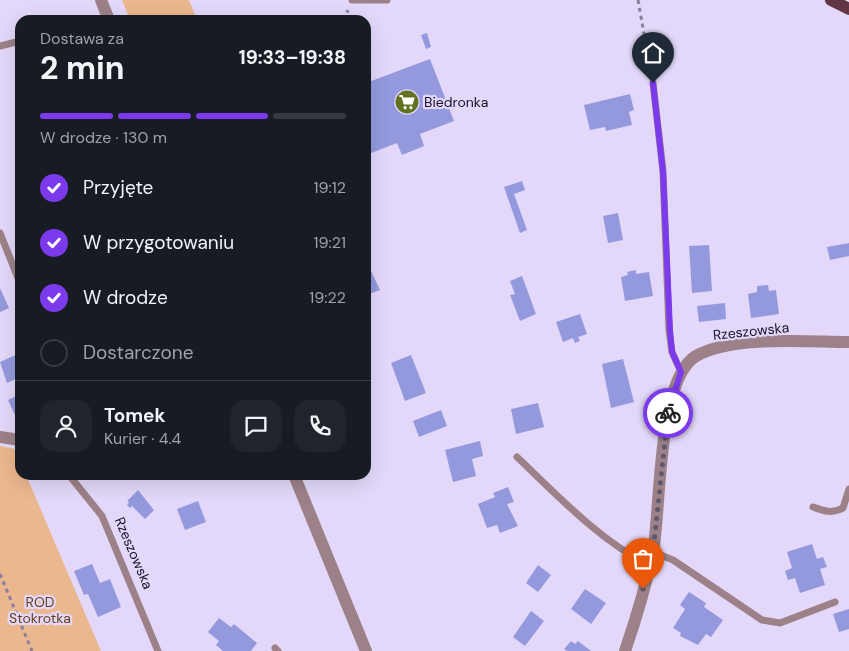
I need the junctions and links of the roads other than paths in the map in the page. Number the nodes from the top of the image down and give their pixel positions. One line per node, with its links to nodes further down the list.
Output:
1 (101, 0): 6 (street)
2 (352, 0): 3 (lane)
3 (387, 0)
4 (831, 0): 5 (main road)
5 (849, 9)
6 (107, 15)
7 (15, 42): 8 (lane)
8 (0, 46)
9 (653, 83): 13 (lane)
10 (0, 233): 11 (lane)
11 (15, 270)
12 (849, 342): 13 (street, Rzeszowska)
13 (681, 372): 21 (street, Rzeszowska)
14 (0, 437): 15 (street)
15 (15, 439)
16 (517, 457): 22 (lane)
17 (73, 480): 24 (lane, Rzeszowska)
18 (296, 480): 25 (street)
19 (849, 489): 20 (lane)
20 (813, 507)
21 (653, 552): 22 (street, Rzeszowska); 23 (lane)
22 (649, 565): 26 (street, Rzeszowska)
23 (835, 602)
24 (158, 651)
25 (366, 651)
26 (625, 651)

